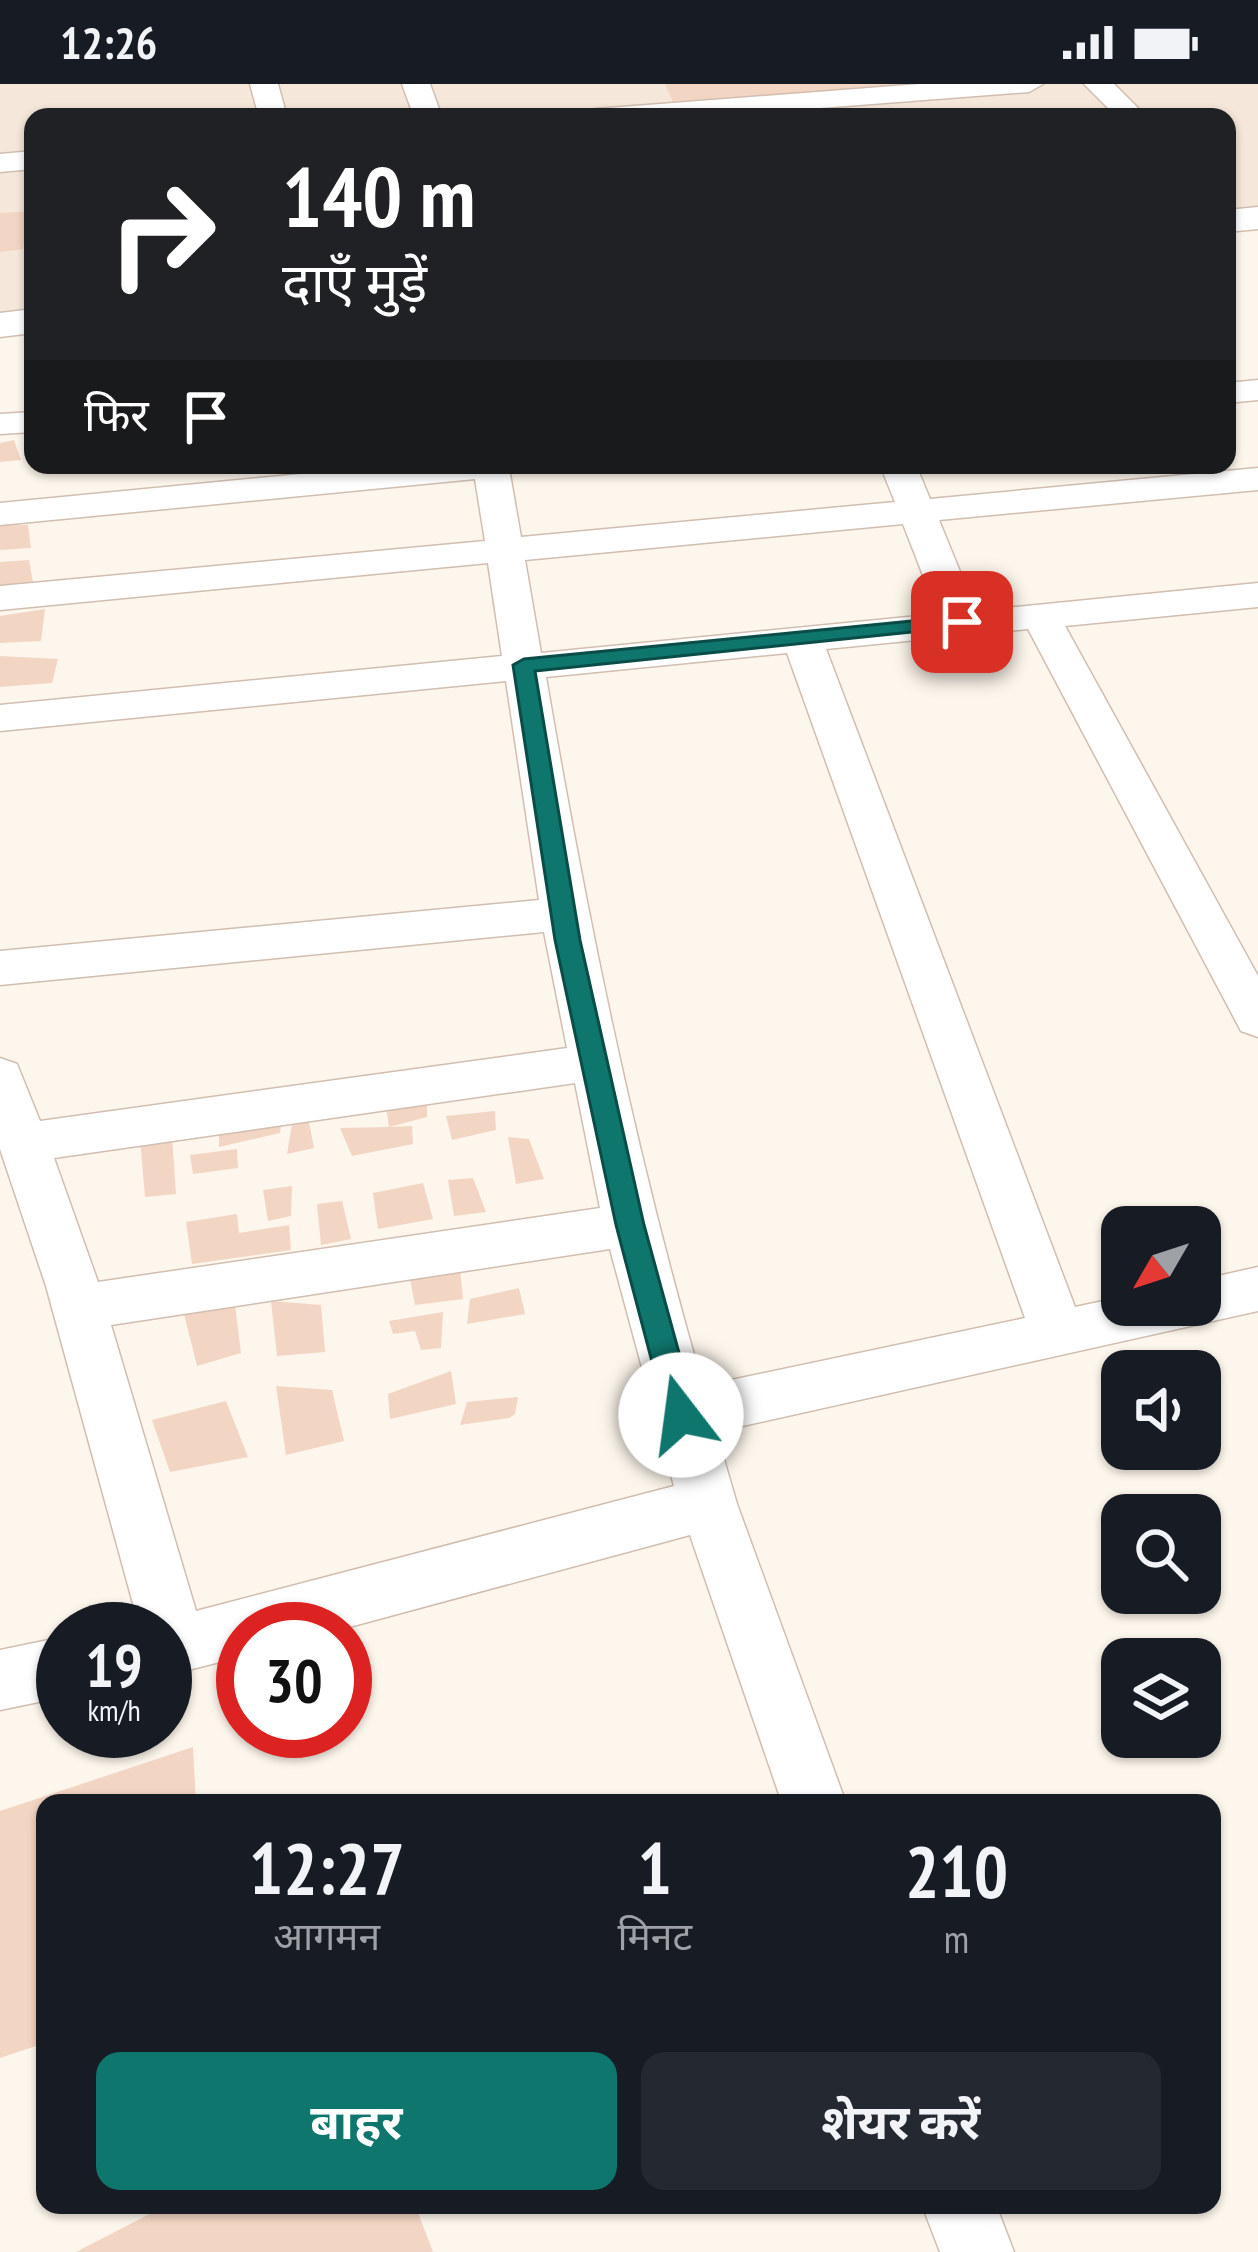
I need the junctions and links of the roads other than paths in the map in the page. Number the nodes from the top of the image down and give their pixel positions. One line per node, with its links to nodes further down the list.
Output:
1 (1029, 84): 3 (street)
2 (1098, 84): 4 (street)
3 (719, 108)
4 (1123, 108)
5 (409, 474): 10 (street)
6 (492, 474): 11 (street)
7 (902, 474): 9 (street)
8 (1258, 478): 9 (street)
9 (917, 513): 11 (street); 15 (street)
10 (0, 514)
11 (505, 549): 13 (street); 17 (street)
12 (1258, 595): 14 (street)
13 (0, 598)
14 (1040, 616): 15 (street); 21 (street)
15 (962, 622): 16 (street)
16 (802, 639): 17 (street); 30 (street)
17 (524, 665): 18 (street); 19 (street)
18 (0, 718)
19 (563, 914): 20 (street); 22 (street)
20 (0, 968)
21 (1258, 1019)
22 (595, 1062): 24 (street); 25 (street)
23 (0, 1078): 24 (street)
24 (23, 1143): 28 (street)
25 (630, 1225): 28 (street); 31 (street)
26 (1258, 1289): 27 (street)
27 (1221, 1297)
28 (79, 1307): 33 (street)
29 (1101, 1324): 30 (street)
30 (1058, 1334): 31 (street)
31 (681, 1415): 32 (street)
32 (708, 1504): 34 (street); 37 (street)
33 (158, 1602)
34 (192, 1640)
35 (36, 1672): 36 (street)
36 (0, 1679)
37 (811, 1794)
38 (962, 2214): 39 (street)
39 (977, 2252)

